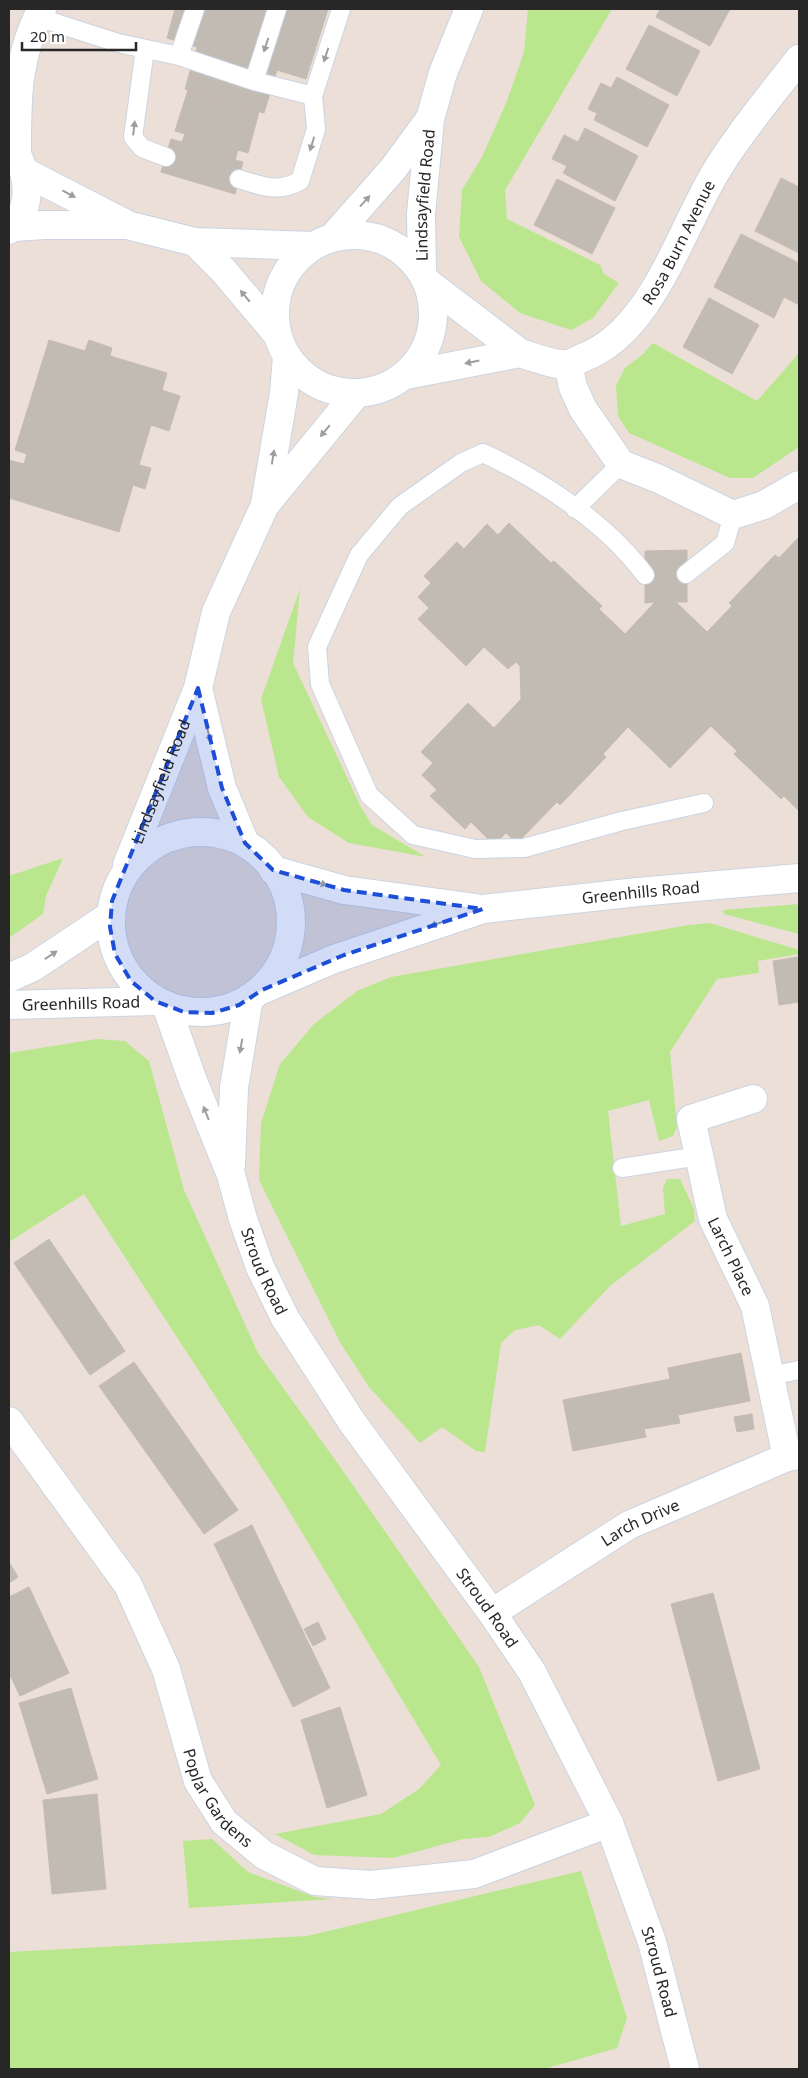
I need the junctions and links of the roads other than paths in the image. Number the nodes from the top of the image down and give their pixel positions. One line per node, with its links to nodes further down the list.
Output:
1 (195, 9): 8 (lane)
2 (277, 9): 10 (lane, one-way to 10)
3 (340, 9): 11 (lane, one-way to 11)
4 (470, 9): 12 (street, Lindsayfield Road)
5 (40, 13): 6 (lane); 7 (street)
6 (145, 48): 8 (lane); 14 (lane, one-way to 6)
7 (17, 54): 13 (street)
8 (179, 56): 10 (lane)
9 (799, 59): 23 (street, Rosa Burn Avenue)
10 (254, 81): 11 (lane)
11 (313, 96): 15 (lane, one-way to 15)
12 (430, 119): 18 (street, Lindsayfield Road, one-way to 12); 20 (street, Lindsayfield Road)
13 (17, 157): 16 (street, one-way to 16); 17 (street)
14 (166, 157)
15 (239, 179)
16 (127, 225): 17 (street); 19 (street)
17 (11, 229)
18 (322, 241): 19 (street); 20 (street); 21 (street)
19 (195, 242): 21 (street, one-way to 19)
20 (425, 278): 22 (street); 24 (street)
21 (282, 345): 25 (street); 28 (street, Lindsayfield Road, one-way to 21)
22 (520, 353): 23 (street); 24 (street, one-way to 24)
23 (568, 364): 26 (street)
24 (406, 375): 25 (street)
25 (356, 394): 28 (street, Lindsayfield Road, one-way to 28)
26 (621, 464): 29 (lane); 30 (street)
27 (799, 485): 30 (street)
28 (265, 505): 33 (street, Lindsayfield Road)
29 (575, 510): 32 (lane); 34 (lane)
30 (733, 515): 31 (lane)
31 (686, 574)
32 (645, 575)
33 (198, 688): 35 (street, Lindsayfield Road, one-way to 35); 37 (street, Lindsayfield Road)
34 (704, 803)
35 (245, 843): 36 (street); 37 (street)
36 (273, 870): 39 (street, Greenhills Road, one-way to 39); 42 (street)
37 (122, 876): 40 (street, Lindsayfield Road)
38 (799, 878): 39 (street, Greenhills Road)
39 (483, 909): 42 (street, Greenhills Road, one-way to 42)
40 (111, 915): 41 (street, Greenhills Road, one-way to 40); 43 (street, Lindsayfield Road)
41 (9, 978)
42 (256, 994): 43 (street, Greenhills Road); 48 (street, Stroud Road, one-way to 48)
43 (160, 1003): 44 (street, Greenhills Road); 48 (street, Stroud Road, one-way to 43)
44 (9, 1005)
45 (754, 1100): 46 (street, Larch Place)
46 (699, 1156): 47 (lane); 50 (street, Larch Place)
47 (622, 1168)
48 (231, 1175): 53 (street, Stroud Road)
49 (799, 1370): 50 (lane)
50 (770, 1376): 52 (street, Larch Place)
51 (9, 1421): 54 (street, Poplar Gardens)
52 (793, 1456): 53 (street, Larch Drive)
53 (492, 1613): 54 (street, Stroud Road)
54 (608, 1824): 55 (street, Stroud Road)
55 (685, 2069)

